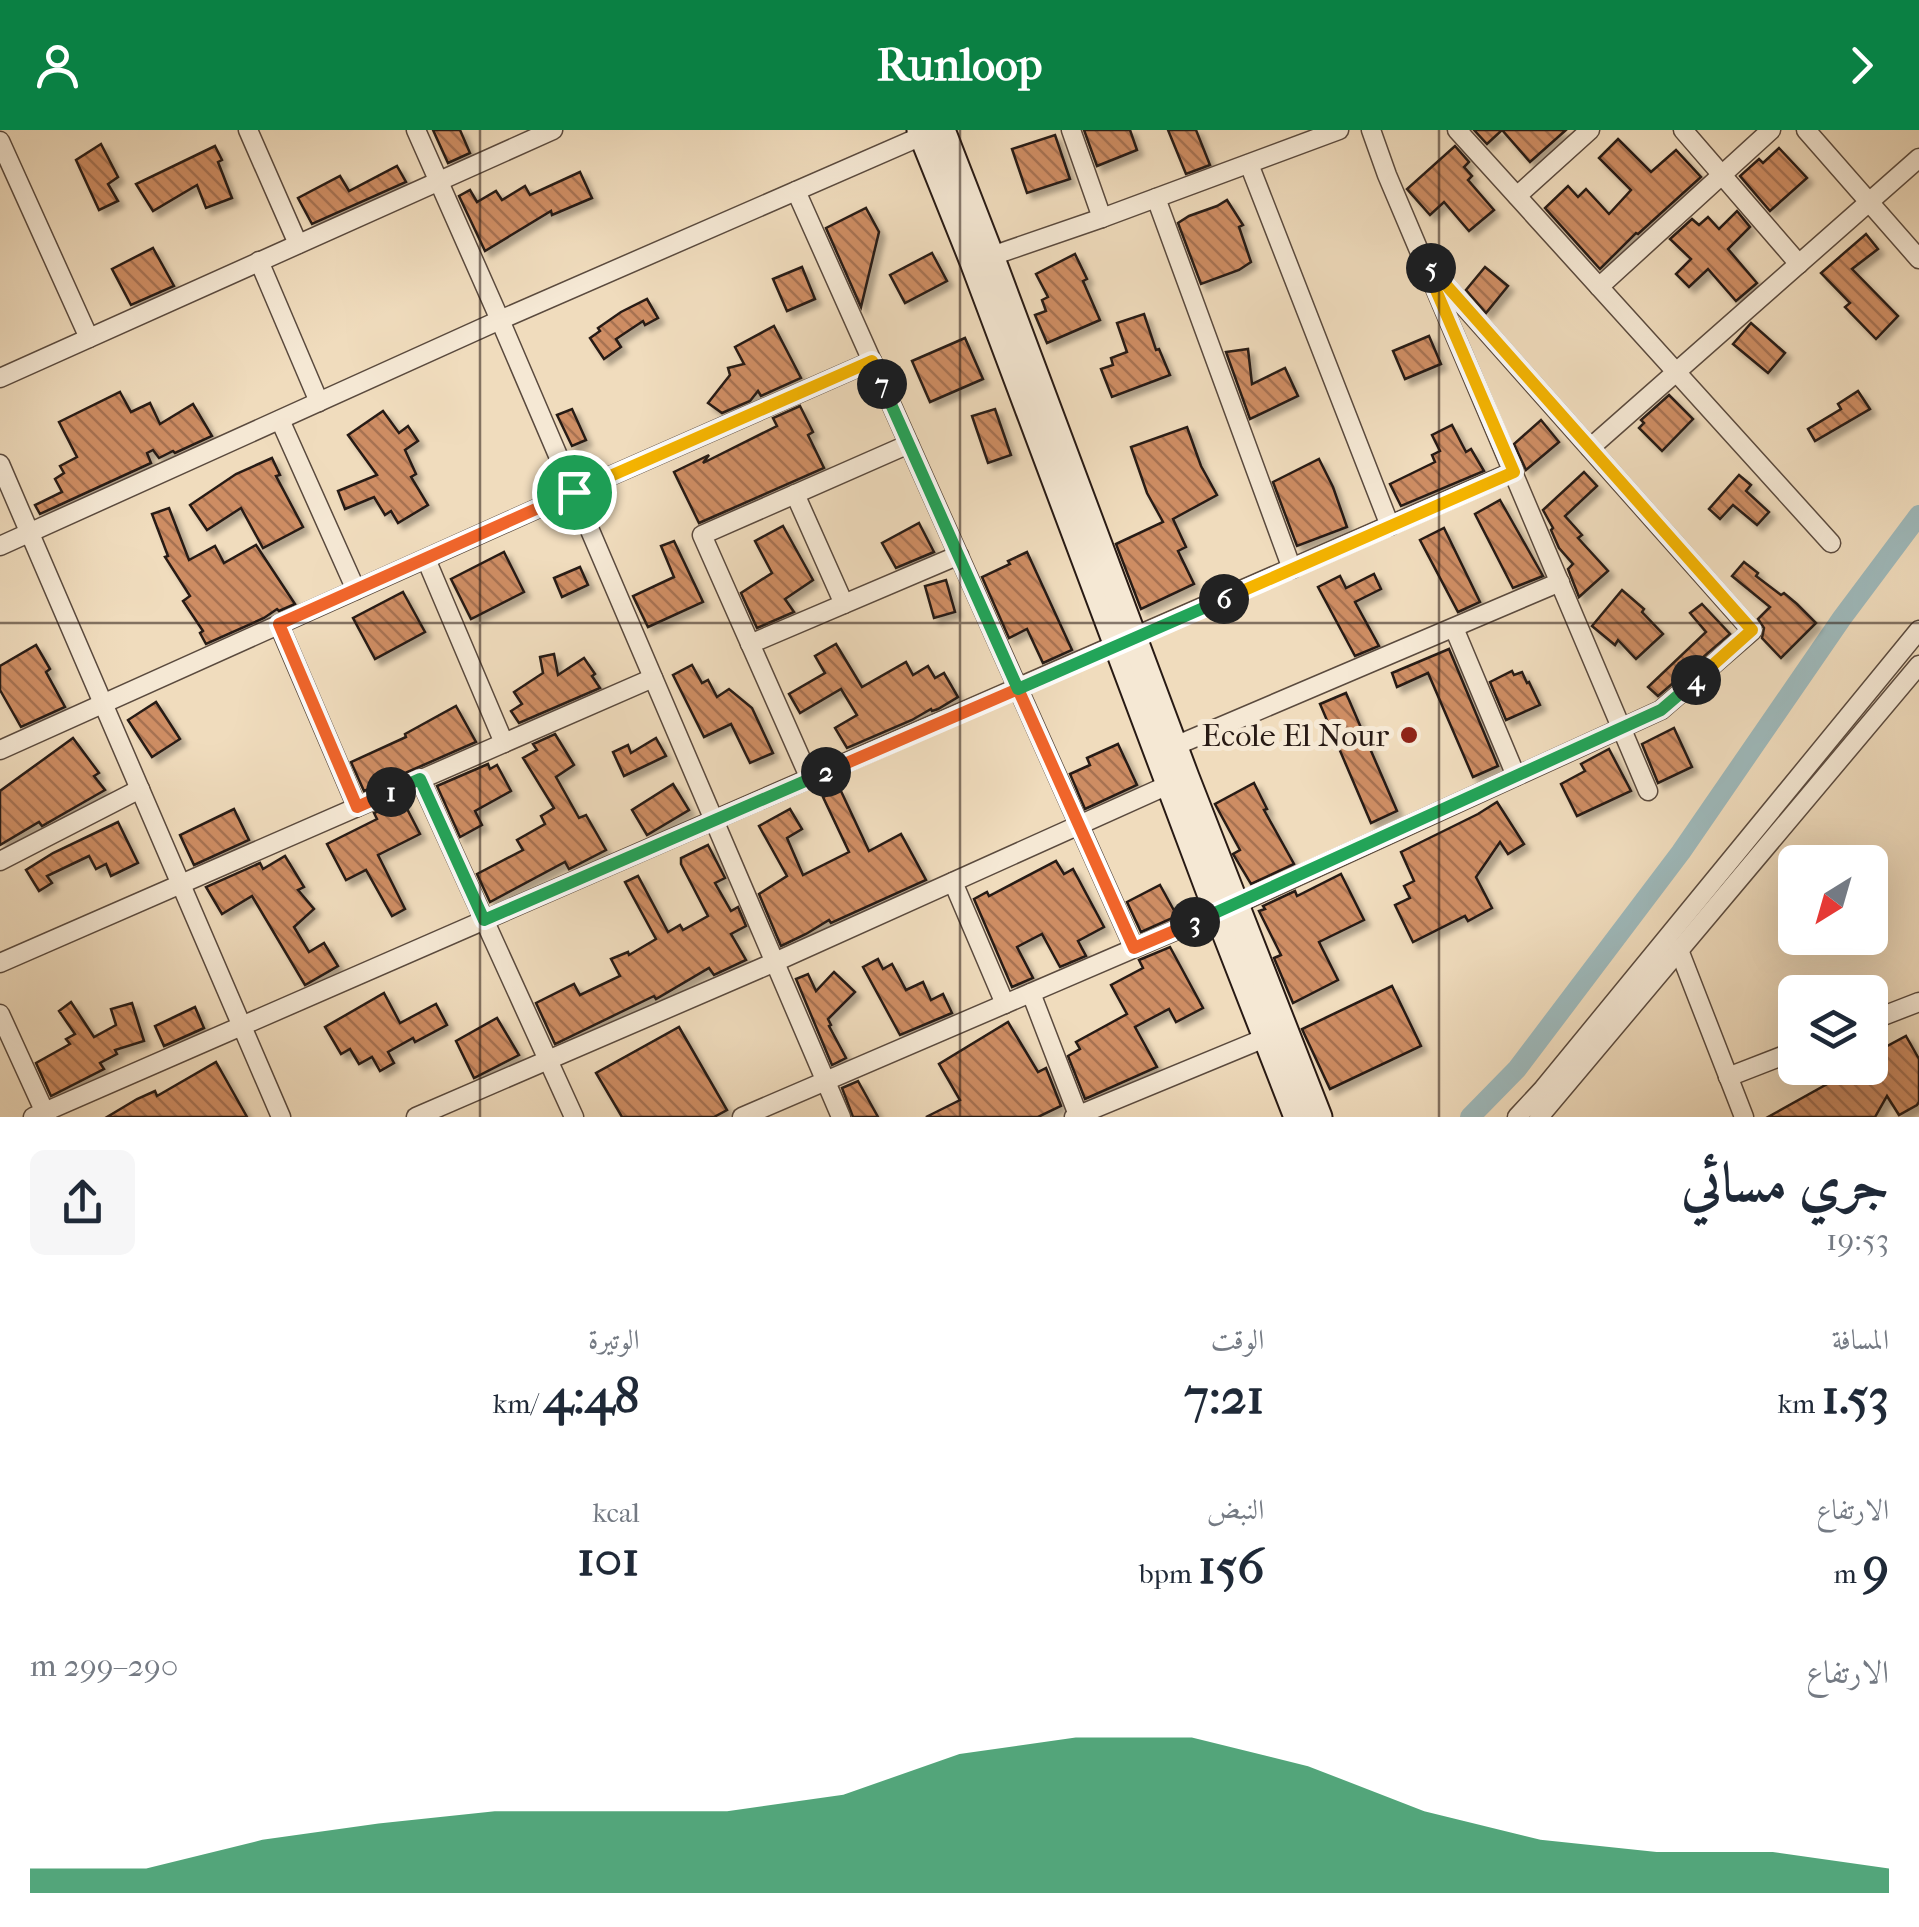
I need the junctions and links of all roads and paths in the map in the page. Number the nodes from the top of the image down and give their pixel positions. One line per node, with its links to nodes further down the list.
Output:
1 (248, 130): 23 (street)
2 (416, 130): 17 (street)
3 (552, 130): 17 (street)
4 (1071, 130): 22 (street)
5 (1340, 130): 15 (street)
6 (1371, 130): 26 (street)
7 (1457, 130): 19 (street)
8 (1590, 130): 19 (street)
9 (1683, 130): 16 (street)
10 (1771, 130): 16 (street)
11 (1806, 130): 21 (street)
12 (930, 131): 18 (street); 24 (main road)
13 (0, 142): 31 (street)
14 (1919, 158): 21 (street)
15 (1248, 164): 20 (street); 43 (street)
16 (1722, 175): 28 (street); 29 (street)
17 (438, 181): 23 (street); 30 (street)
18 (796, 190): 30 (street); 32 (street)
19 (1517, 196): 29 (street)
20 (1156, 198): 22 (street); 49 (street)
21 (1869, 202): 25 (street); 28 (street)
22 (1102, 218): 24 (street)
23 (298, 244): 27 (street)
24 (982, 259): 56 (main road)
25 (1919, 259)
26 (1423, 260): 38 (street); 40 (street)
27 (260, 261): 31 (street); 35 (street)
28 (1799, 264): 33 (street)
29 (1599, 287): 33 (street)
30 (500, 320): 35 (street); 41 (street)
31 (89, 338): 34 (street)
32 (872, 361): 37 (street); 41 (street)
33 (1677, 373): 38 (street); 45 (street)
34 (0, 378)
35 (319, 402): 36 (street)
36 (280, 420): 44 (street); 51 (street)
37 (909, 444): 42 (street); 47 (street)
38 (1590, 448): 62 (street)
39 (0, 464): 44 (street)
40 (1514, 472): 43 (street); 50 (street)
41 (574, 492): 48 (street); 59 (street)
42 (795, 494): 52 (street); 57 (street)
43 (1390, 526): 49 (street)
44 (30, 533): 46 (street); 61 (street)
45 (1830, 543)
46 (0, 546)
47 (958, 555): 52 (street); 60 (street)
48 (426, 558): 51 (street); 63 (street)
49 (1292, 569): 56 (street)
50 (1560, 582): 54 (street); 62 (street)
51 (356, 590): 53 (street)
52 (844, 604): 57 (street)
53 (279, 624): 61 (street); 72 (street)
54 (1454, 628): 64 (street); 66 (street)
55 (1919, 630): 103 (street)
56 (1125, 642): 60 (street); 64 (main road); 69 (main road)
57 (750, 644): 68 (street)
58 (1919, 665): 81 (street)
59 (653, 678): 63 (street); 73 (street)
60 (1018, 689): 68 (street); 74 (street)
61 (103, 703): 65 (street); 70 (street)
62 (1621, 728): 66 (street); 71 (street)
63 (504, 743): 67 (street)
64 (1175, 746): 69 (main road)
65 (0, 750)
66 (1516, 776): 78 (street)
67 (420, 779): 72 (street); 79 (street)
68 (810, 779): 73 (street)
69 (1178, 781): 74 (street); 78 (main road)
70 (140, 789): 75 (street); 77 (street)
71 (1648, 791)
72 (357, 807): 77 (street)
73 (714, 820): 79 (street); 82 (street)
74 (1078, 826): 76 (street); 80 (street)
75 (0, 861)
76 (953, 882): 82 (street); 86 (street)
77 (180, 883): 83 (street); 89 (street)
78 (1226, 908): 80 (street); 90 (main road)
79 (484, 920): 89 (street); 92 (street)
80 (1134, 948): 84 (street)
81 (1679, 950): 93 (street); 104 (street)
82 (775, 962): 92 (street); 94 (street)
83 (0, 963)
84 (1032, 993): 86 (street); 97 (street)
85 (1919, 1002): 88 (street)
86 (1004, 1004): 94 (street)
87 (0, 1014): 96 (street)
88 (1888, 1014)
89 (241, 1025): 96 (street); 98 (street)
90 (1276, 1034): 95 (main road); 97 (street)
91 (1778, 1058): 93 (street)
92 (548, 1060): 99 (street); 100 (street)
93 (1728, 1077): 105 (street)
94 (825, 1081): 101 (street); 102 (street)
95 (1305, 1110)
96 (41, 1115)
97 (1076, 1116)
98 (281, 1117)
99 (416, 1117)
100 (574, 1117)
101 (742, 1117)
102 (841, 1117)
103 (1517, 1117)
104 (1539, 1117)
105 (1744, 1117)

